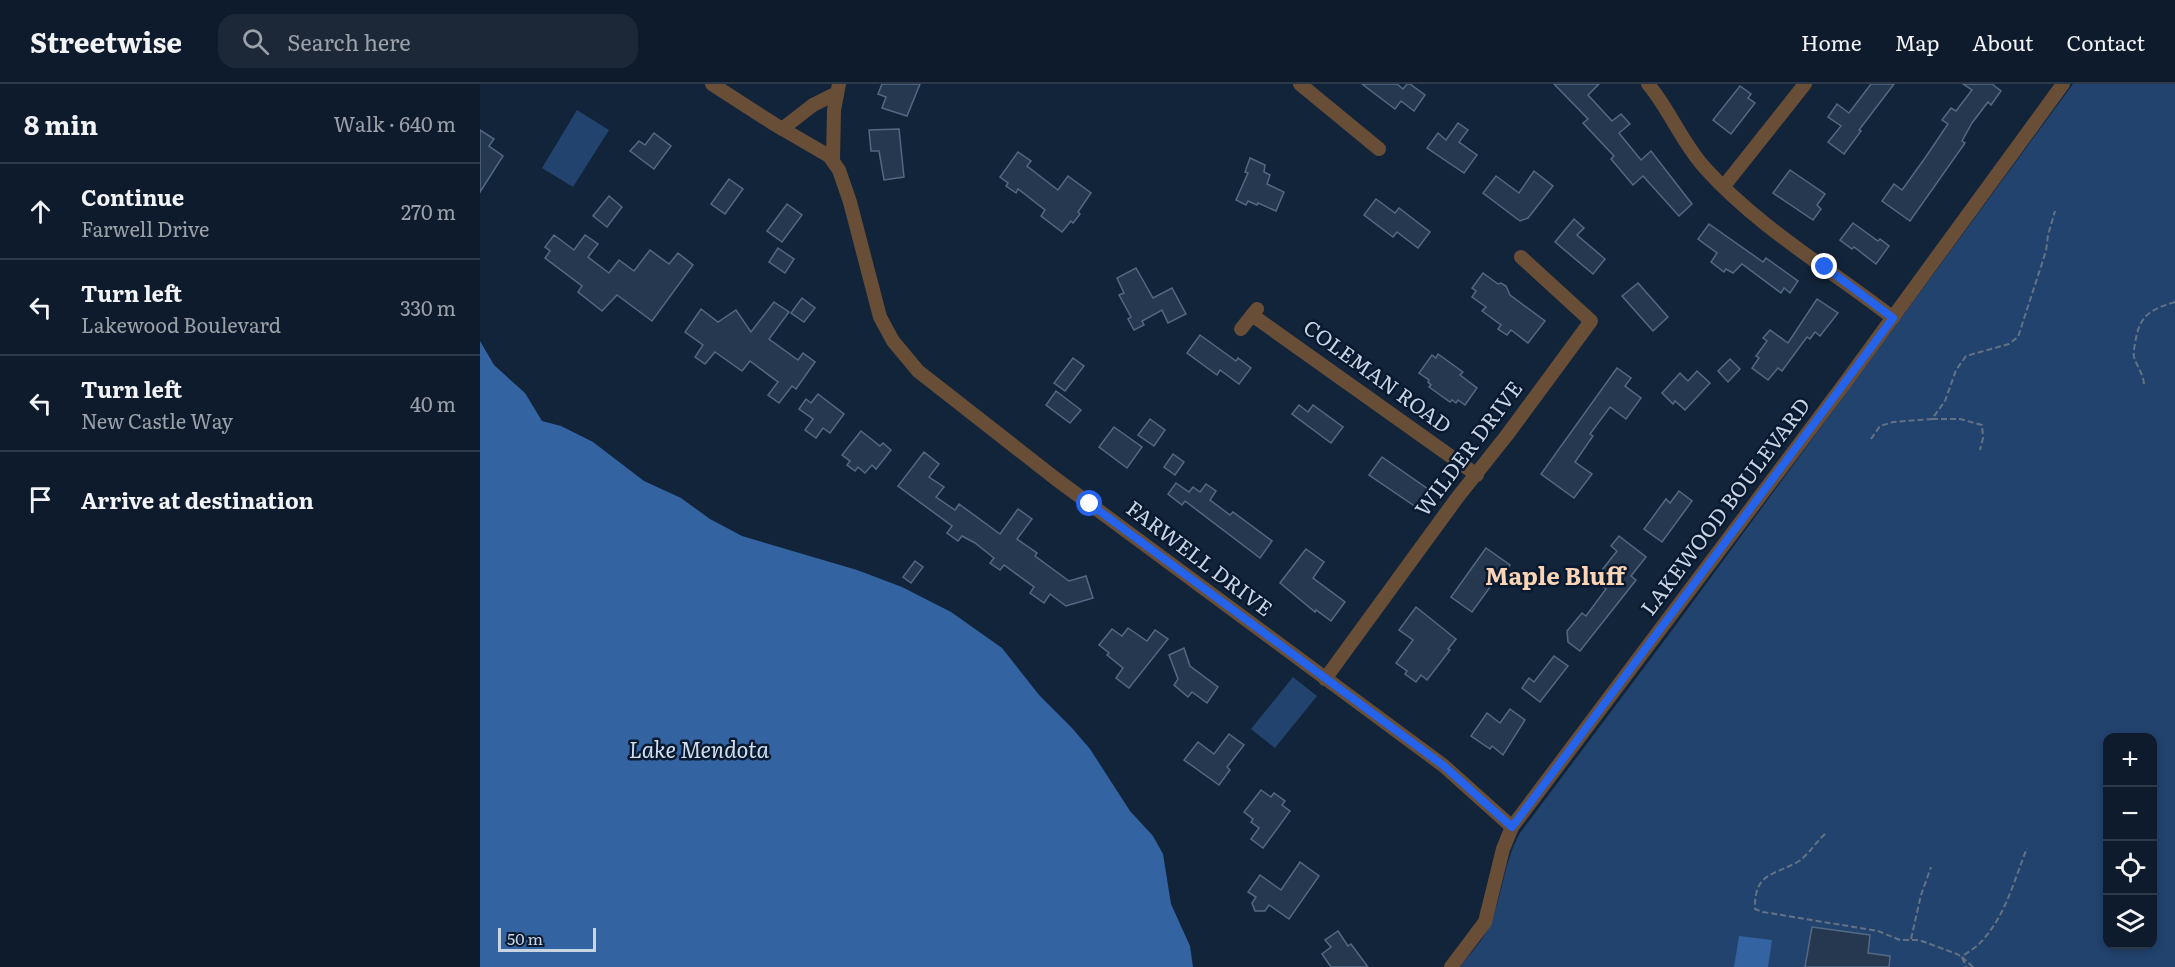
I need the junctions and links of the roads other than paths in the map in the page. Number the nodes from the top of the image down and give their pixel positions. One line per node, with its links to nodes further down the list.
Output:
1 (712, 84): 7 (street)
2 (1300, 84): 8 (street)
3 (1648, 84): 10 (street)
4 (1805, 84): 10 (street)
5 (2063, 84): 12 (street, LAKEWOOD BOULEVARD)
6 (838, 89): 7 (street); 9 (street)
7 (782, 129): 9 (street)
8 (1379, 148)
9 (833, 160): 15 (street, FARWELL DRIVE)
10 (1724, 186): 12 (street)
11 (1521, 257): 14 (street, WILDER DRIVE)
12 (1893, 318): 16 (street, LAKEWOOD BOULEVARD)
13 (1241, 328): 14 (street, COLEMAN ROAD)
14 (1477, 474): 15 (street, WILDER DRIVE)
15 (1325, 678): 16 (street, FARWELL DRIVE)
16 (1512, 827): 17 (street, LAKEWOOD BOULEVARD)
17 (1451, 967)

